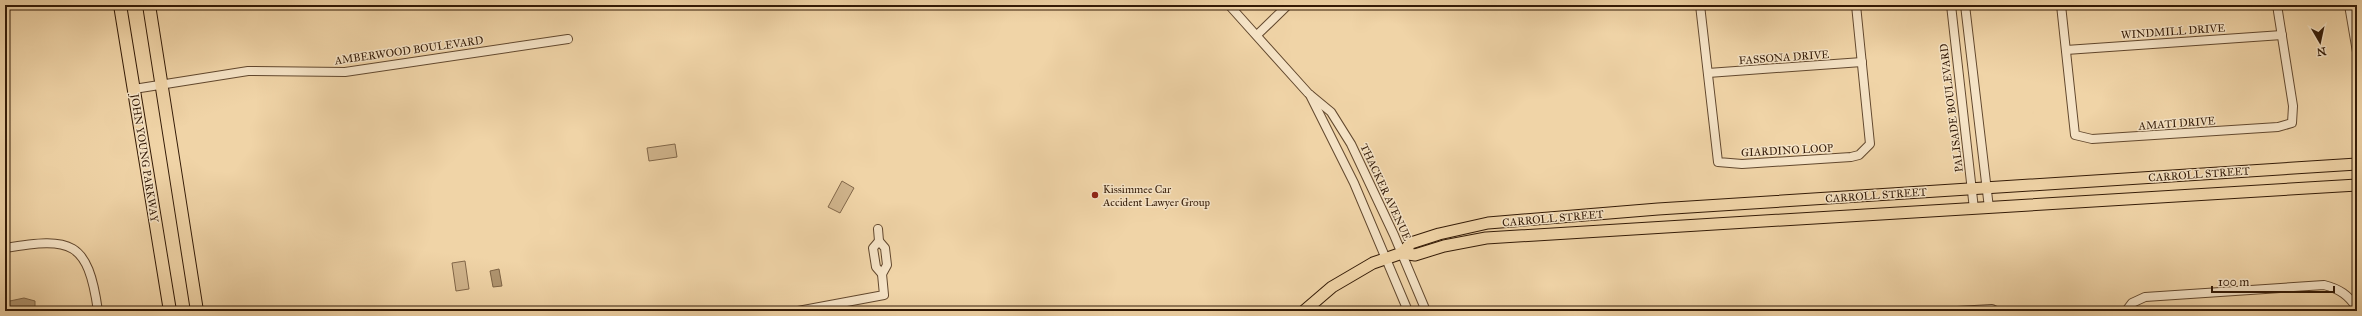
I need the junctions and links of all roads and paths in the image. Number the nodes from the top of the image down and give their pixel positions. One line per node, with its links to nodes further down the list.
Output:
1 (120, 5): 20 (highway, JOHN YOUNG PARKWAY)
2 (149, 5): 19 (highway)
3 (1229, 5): 12 (street, THACKER AVENUE)
4 (1288, 5): 12 (street)
5 (1700, 5): 18 (street, GIARDINO LOOP)
6 (1856, 5): 17 (street, GIARDINO LOOP)
7 (1951, 5): 25 (street, PALISADE BOULEVARD)
8 (1965, 5): 24 (street)
9 (2061, 5): 15 (street, AMATI DRIVE)
10 (2277, 5): 13 (street, AMATI DRIVE)
11 (2349, 5): 16 (street)
12 (1257, 35): 21 (street, THACKER AVENUE)
13 (2282, 35): 15 (street, WINDMILL DRIVE); 15 (street, AMATI DRIVE)
14 (568, 39): 19 (street, AMBERWOOD BOULEVARD)
15 (2066, 50)
16 (2357, 52)
17 (1862, 62): 18 (street, FASSONA DRIVE); 18 (street, GIARDINO LOOP)
18 (1708, 73)
19 (161, 84): 20 (street, AMBERWOOD BOULEVARD); 37 (highway)
20 (134, 89): 36 (highway, JOHN YOUNG PARKWAY)
21 (1308, 93): 32 (street, THACKER AVENUE); 33 (street, THACKER AVENUE)
22 (2357, 164): 24 (main road, CARROLL STREET)
23 (2357, 185): 26 (main road, CARROLL STREET)
24 (1988, 188): 25 (main road, CARROLL STREET); 26 (street)
25 (1972, 189): 27 (main road, CARROLL STREET); 28 (street, PALISADE BOULEVARD)
26 (1989, 208): 28 (main road, CARROLL STREET)
27 (1658, 209): 30 (main road); 32 (main road, CARROLL STREET)
28 (1974, 209): 30 (main road, CARROLL STREET)
29 (878, 229): 38 (street)
30 (1527, 236): 32 (main road, CARROLL STREET)
31 (5, 248): 35 (street)
32 (1402, 253): 33 (main road, CARROLL STREET); 41 (street, THACKER AVENUE)
33 (1386, 258): 39 (main road, CARROLL STREET); 40 (street, THACKER AVENUE)
34 (2357, 308): 44 (street)
35 (98, 311)
36 (170, 311)
37 (197, 311)
38 (798, 311)
39 (1304, 311)
40 (1408, 311)
41 (1426, 311)
42 (1957, 311): 43 (street)
43 (1996, 311)
44 (2126, 311)

